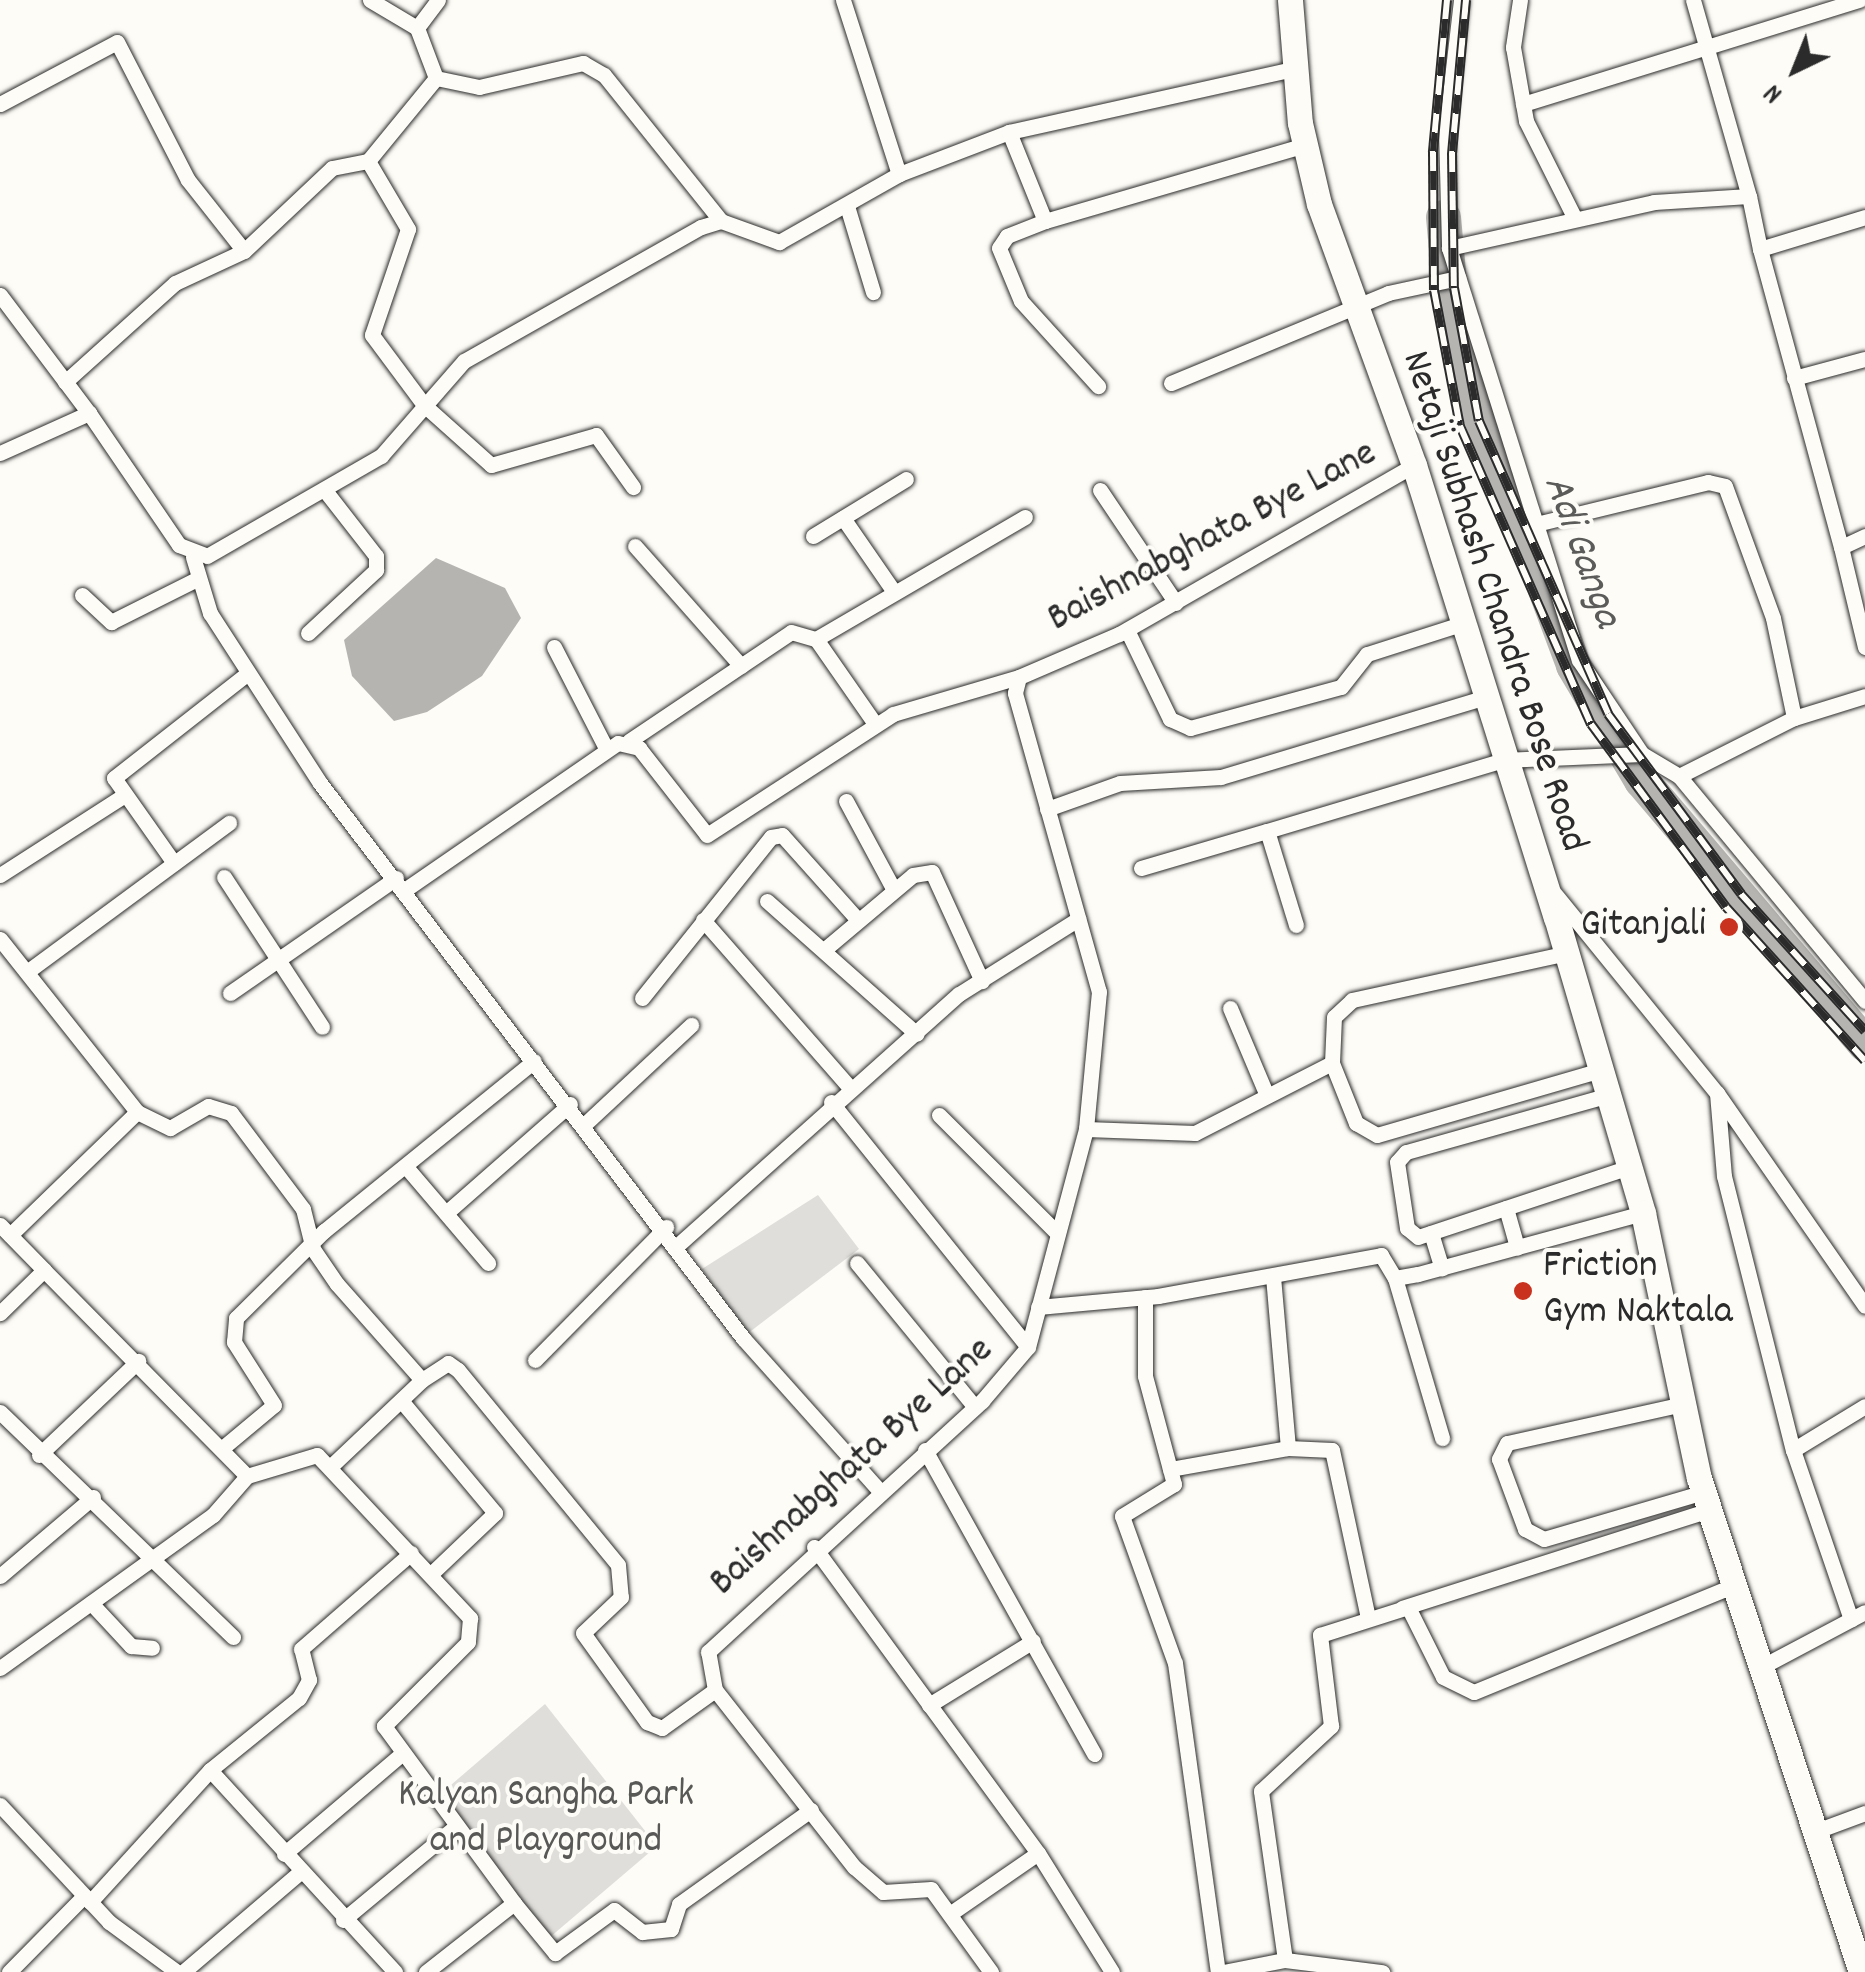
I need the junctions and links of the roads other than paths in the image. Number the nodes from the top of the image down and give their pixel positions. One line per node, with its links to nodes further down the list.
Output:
1 (370, 0): 9 (street)
2 (438, 0): 9 (street)
3 (844, 0): 18 (street)
4 (1290, 0): 11 (main road, Netaji Subhash Chandra Bose Road)
5 (1461, 0): 25 (street)
6 (1520, 0): 14 (street)
7 (1693, 0): 10 (street)
8 (1859, 0): 10 (street)
9 (418, 28): 12 (street)
10 (1705, 50): 14 (street); 19 (street)
11 (1294, 69): 15 (street); 16 (main road, Netaji Subhash Chandra Bose Road)
12 (436, 78): 17 (street); 23 (street)
13 (0, 104): 27 (street)
14 (1523, 104): 21 (street)
15 (1009, 132): 18 (street); 24 (street)
16 (1305, 144): 24 (street); 31 (main road, Netaji Subhash Chandra Bose Road)
17 (368, 162): 27 (street); 37 (street)
18 (899, 174): 20 (street)
19 (1749, 196): 21 (street); 26 (street)
20 (848, 206): 23 (street); 29 (street)
21 (1572, 216): 25 (street)
22 (1865, 217): 26 (street)
23 (722, 221): 37 (street)
24 (1044, 222): 36 (street)
25 (1449, 248): 28 (street)
26 (1760, 249): 33 (street)
27 (244, 250): 34 (street)
28 (1458, 278): 31 (street); 47 (street)
29 (873, 292)
30 (0, 295): 34 (street)
31 (1354, 306): 35 (street); 40 (main road, Netaji Subhash Chandra Bose Road)
32 (1865, 360): 33 (street)
33 (1794, 378): 51 (street)
34 (66, 382): 38 (street)
35 (1171, 383)
36 (1098, 386)
37 (424, 405): 42 (street); 44 (street)
38 (89, 413): 39 (street); 52 (street)
39 (0, 453)
40 (1414, 466): 56 (street, Baishnabghata Bye Lane); 57 (main road, Netaji Subhash Chandra Bose Road)
41 (906, 479): 46 (street)
42 (633, 488)
43 (1100, 490): 56 (street)
44 (326, 494): 52 (street); 59 (street)
45 (1025, 517): 54 (street)
46 (842, 518): 48 (street); 54 (street)
47 (1532, 526): 68 (street); 72 (street)
48 (812, 536)
49 (1865, 536): 51 (street)
50 (635, 546): 63 (street)
51 (1841, 547): 61 (street)
52 (193, 557): 53 (street)
53 (197, 579): 55 (street); 64 (street)
54 (894, 592): 60 (street)
55 (82, 595)
56 (1176, 603): 58 (street, Baishnabghata Bye Lane)
57 (1461, 624): 58 (street); 67 (main road, Netaji Subhash Chandra Bose Road)
58 (1126, 630): 65 (street, Baishnabghata Bye Lane)
59 (308, 633)
60 (816, 638): 63 (street); 69 (street)
61 (1865, 646)
62 (554, 647): 71 (street)
63 (740, 666): 70 (street)
64 (248, 673): 75 (street); 85 (street)
65 (1019, 677): 69 (street); 77 (street, Baishnabghata Bye Lane)
66 (1865, 696): 68 (street)
67 (1484, 698): 73 (main road, Netaji Subhash Chandra Bose Road); 77 (street)
68 (1794, 718): 74 (street)
69 (874, 724): 70 (street)
70 (628, 741): 71 (street)
71 (606, 748): 85 (street)
72 (1639, 754): 73 (street); 74 (street)
73 (1503, 760): 79 (street); 84 (main road, Netaji Subhash Chandra Bose Road)
74 (1679, 776): 100 (street)
75 (122, 796): 80 (street); 82 (street)
76 (846, 801): 86 (street)
77 (1047, 809): 90 (street, Baishnabghata Bye Lane)
78 (228, 823): 80 (street)
79 (1266, 831): 81 (street); 91 (street)
80 (174, 863): 96 (street)
81 (1141, 868)
82 (0, 875)
83 (224, 877): 95 (street)
84 (1544, 880): 94 (main road, Netaji Subhash Chandra Bose Road); 110 (street)
85 (401, 883): 95 (street); 105 (street)
86 (894, 890): 89 (street); 97 (street)
87 (767, 901): 93 (street)
88 (703, 920): 89 (street); 99 (street); 108 (street)
89 (858, 920): 93 (street)
90 (1078, 920): 97 (street); 116 (street, Baishnabghata Bye Lane)
91 (1296, 925)
92 (0, 939): 96 (street)
93 (825, 949): 104 (street)
94 (1567, 953): 106 (street); 107 (main road, Netaji Subhash Chandra Bose Road)
95 (278, 960): 98 (street); 103 (street)
96 (28, 971): 113 (street)
97 (982, 981): 104 (street)
98 (230, 994)
99 (642, 998)
100 (1865, 1001)
101 (1230, 1008): 109 (street)
102 (691, 1025): 115 (street)
103 (322, 1026)
104 (917, 1034): 108 (street)
105 (534, 1061): 112 (street); 118 (street)
106 (1332, 1064): 107 (street); 109 (street)
107 (1605, 1082): 117 (main road, Netaji Subhash Chandra Bose Road); 125 (street)
108 (851, 1089): 111 (street)
109 (1266, 1091): 116 (street)
110 (1717, 1094): 137 (street); 152 (street)
111 (830, 1102): 126 (street); 139 (street)
112 (570, 1104): 115 (street); 120 (street)
113 (137, 1112): 123 (street); 128 (street)
114 (939, 1114): 124 (street)
115 (586, 1123): 122 (street)
116 (1086, 1129): 124 (street, Baishnabghata Bye Lane)
117 (1630, 1166): 119 (street); 121 (main road, Netaji Subhash Chandra Bose Road)
118 (407, 1168): 120 (street); 128 (street)
119 (1506, 1208): 125 (street); 127 (street)
120 (446, 1213): 129 (street)
121 (1643, 1213): 127 (street); 144 (main road, Netaji Subhash Chandra Bose Road)
122 (666, 1227): 126 (street); 140 (street)
123 (5, 1230): 132 (street)
124 (1056, 1232): 136 (street, Baishnabghata Bye Lane)
125 (1432, 1232): 131 (street)
126 (680, 1244): 157 (street)
127 (1517, 1247): 131 (street)
128 (312, 1249): 142 (street); 149 (street)
129 (488, 1263)
130 (858, 1263): 145 (street)
131 (1442, 1268): 134 (street)
132 (44, 1270): 138 (street); 141 (street)
133 (1273, 1277): 134 (street); 135 (street); 150 (street)
134 (1395, 1278): 148 (street)
135 (1145, 1297): 136 (street); 155 (street)
136 (1038, 1306): 139 (street, Baishnabghata Bye Lane)
137 (1865, 1306)
138 (0, 1313)
139 (1028, 1347): 145 (street, Baishnabghata Bye Lane)
140 (534, 1360)
141 (138, 1361): 149 (street); 153 (street)
142 (422, 1380): 143 (street); 175 (street)
143 (404, 1404): 154 (street); 163 (street)
144 (1684, 1404): 159 (main road, Netaji Subhash Chandra Bose Road); 159 (street)
145 (975, 1406): 151 (street, Baishnabghata Bye Lane)
146 (1865, 1406): 152 (street)
147 (0, 1412): 153 (street)
148 (1442, 1438)
149 (226, 1445): 156 (street)
150 (1288, 1448): 155 (street); 169 (street)
151 (925, 1450): 157 (street, Baishnabghata Bye Lane); 171 (street)
152 (1793, 1450): 168 (street)
153 (40, 1455): 158 (street)
154 (332, 1465): 156 (street); 161 (street)
155 (1170, 1469): 199 (street)
156 (247, 1476): 162 (street)
157 (879, 1490): 160 (street, Baishnabghata Bye Lane)
158 (93, 1497): 162 (street); 164 (street)
159 (1707, 1501): 165 (main road, Netaji Subhash Chandra Bose Road); 167 (street)
160 (814, 1547): 175 (street, Baishnabghata Bye Lane); 176 (street)
161 (411, 1553): 163 (street); 179 (street)
162 (149, 1556): 166 (street); 170 (street)
163 (430, 1574): 178 (street)
164 (0, 1576)
165 (1737, 1584): 167 (street); 173 (main road, Netaji Subhash Chandra Bose Road)
166 (91, 1604): 172 (street); 174 (street)
167 (1402, 1608): 169 (street)
168 (1858, 1615): 173 (street)
169 (1368, 1618): 192 (street)
170 (232, 1637)
171 (1032, 1642): 176 (street); 177 (street)
172 (152, 1648)
173 (1764, 1666): 184 (main road, Netaji Subhash Chandra Bose Road)
174 (0, 1668)
175 (715, 1690): 181 (street)
176 (929, 1705): 185 (street)
177 (1094, 1754)
178 (400, 1756): 183 (street); 186 (street)
179 (210, 1770): 186 (street); 188 (street)
180 (0, 1805): 188 (street)
181 (810, 1810): 189 (street); 190 (street)
182 (1865, 1813): 184 (street)
183 (455, 1826): 189 (street); 191 (street)
184 (1819, 1830): 201 (main road, Netaji Subhash Chandra Bose Road)
185 (1038, 1852): 190 (street); 198 (street)
186 (284, 1854): 187 (street)
187 (300, 1872): 191 (street); 194 (street)
188 (86, 1899): 193 (street); 194 (street)
189 (514, 1903): 196 (street)
190 (954, 1911): 197 (street)
191 (343, 1920): 195 (street)
192 (1285, 1960): 199 (street); 200 (street)
193 (14, 1970)
194 (180, 1972)
195 (395, 1972)
196 (426, 1972)
197 (991, 1972)
198 (1112, 1972)
199 (1221, 1972)
200 (1382, 1972)
201 (1861, 1972)

